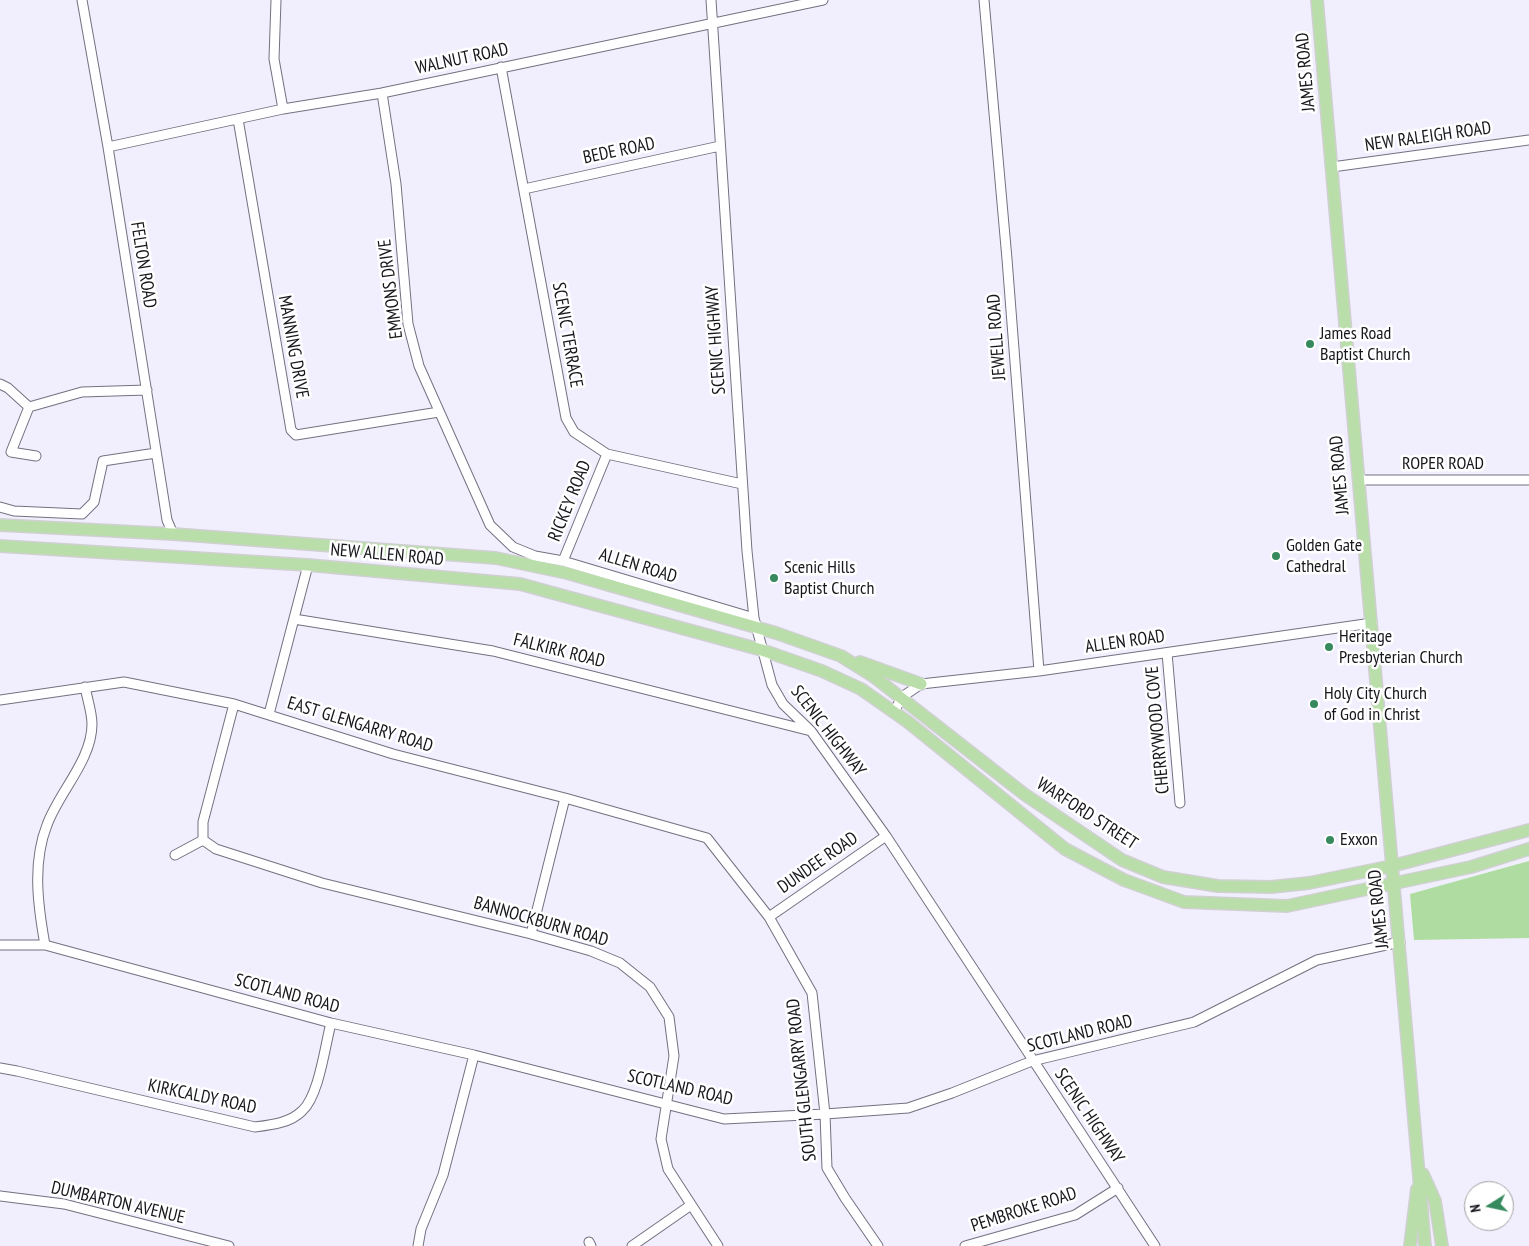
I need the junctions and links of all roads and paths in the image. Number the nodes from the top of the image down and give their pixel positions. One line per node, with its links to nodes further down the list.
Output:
1 (82, 0): 14 (street, FELTON ROAD)
2 (276, 0): 10 (street)
3 (711, 0): 7 (street, SCENIC HIGHWAY)
4 (823, 0): 7 (street, WALNUT ROAD)
5 (984, 0): 40 (street, JEWELL ROAD)
6 (1317, 0): 15 (main road, JAMES ROAD)
7 (712, 23): 8 (street, WALNUT ROAD); 13 (street, SCENIC HIGHWAY)
8 (501, 68): 9 (street, WALNUT ROAD); 16 (street, SCENIC TERRACE)
9 (382, 93): 10 (street, WALNUT ROAD); 20 (street, EMMONS DRIVE)
10 (283, 109): 11 (street, WALNUT ROAD)
11 (238, 119): 14 (street, WALNUT ROAD); 20 (street, MANNING DRIVE)
12 (1529, 140): 15 (street, NEW RALEIGH ROAD)
13 (720, 146): 16 (street, BEDE ROAD); 26 (street, SCENIC HIGHWAY)
14 (108, 147): 18 (street, FELTON ROAD)
15 (1332, 167): 24 (main road, JAMES ROAD)
16 (524, 189): 22 (street, SCENIC TERRACE)
17 (0, 384): 19 (street)
18 (147, 390): 19 (street); 21 (street, FELTON ROAD)
19 (29, 407): 23 (street)
20 (439, 412): 31 (street, EMMONS DRIVE)
21 (156, 453): 27 (street); 29 (street, FELTON ROAD)
22 (607, 454): 26 (street, SCENIC TERRACE); 32 (street, RICKEY ROAD)
23 (36, 456)
24 (1358, 480): 25 (street, ROPER ROAD); 36 (main road, JAMES ROAD)
25 (1529, 480)
26 (742, 484): 35 (street, SCENIC HIGHWAY)
27 (0, 507)
28 (0, 525): 29 (main road, NEW ALLEN ROAD)
29 (173, 534): 35 (main road, NEW ALLEN ROAD)
30 (0, 546): 33 (main road, NEW ALLEN ROAD)
31 (513, 547): 32 (street, ALLEN ROAD)
32 (563, 561): 35 (street, ALLEN ROAD)
33 (308, 565): 34 (street); 37 (main road, NEW ALLEN ROAD)
34 (294, 619): 47 (street); 48 (street, FALKIRK ROAD)
35 (755, 623): 37 (street, SCENIC HIGHWAY); 39 (main road, WARFORD STREET)
36 (1372, 624): 38 (street, ALLEN ROAD); 57 (main road, JAMES ROAD)
37 (762, 650): 46 (main road, WARFORD STREET); 48 (street, SCENIC HIGHWAY)
38 (1167, 653): 40 (street, ALLEN ROAD); 50 (street, CHERRYWOOD COVE)
39 (840, 656): 41 (main road); 43 (main road, WARFORD STREET)
40 (1039, 671): 41 (street, ALLEN ROAD)
41 (921, 684): 43 (street)
42 (85, 687): 44 (street, EAST GLENGARRY ROAD); 45 (street, EAST GLENGARRY ROAD); 63 (street)
43 (902, 698): 46 (street); 57 (main road, WARFORD STREET)
44 (0, 700)
45 (234, 704): 47 (street, EAST GLENGARRY ROAD); 54 (street)
46 (894, 712): 58 (main road, WARFORD STREET)
47 (269, 714): 49 (street, EAST GLENGARRY ROAD)
48 (811, 731): 52 (street, SCENIC HIGHWAY)
49 (565, 798): 53 (street, EAST GLENGARRY ROAD); 60 (street)
50 (1180, 804)
51 (1529, 830): 57 (main road, WARFORD STREET)
52 (886, 836): 59 (street, DUNDEE ROAD); 66 (street, SCENIC HIGHWAY)
53 (707, 838): 59 (street, SOUTH GLENGARRY ROAD)
54 (204, 840): 56 (street); 60 (street, BANNOCKBURN ROAD)
55 (1529, 849): 58 (main road, WARFORD STREET)
56 (175, 855)
57 (1392, 866): 58 (main road, JAMES ROAD)
58 (1393, 884): 61 (main road, JAMES ROAD)
59 (769, 916): 69 (street, SOUTH GLENGARRY ROAD)
60 (531, 934): 68 (street, BANNOCKBURN ROAD)
61 (1400, 942): 66 (street, SCOTLAND ROAD); 70 (main road, JAMES ROAD)
62 (0, 945): 63 (street, SCOTLAND ROAD)
63 (44, 946): 64 (street, SCOTLAND ROAD)
64 (331, 1023): 65 (street, SCOTLAND ROAD); 67 (street, KIRKCALDY ROAD)
65 (474, 1054): 68 (street, SCOTLAND ROAD); 75 (street)
66 (1032, 1061): 69 (street, SCOTLAND ROAD); 71 (street, SCENIC HIGHWAY)
67 (0, 1068)
68 (668, 1103): 69 (street, SCOTLAND ROAD); 73 (street, BANNOCKBURN ROAD)
69 (825, 1114): 78 (street, SOUTH GLENGARRY ROAD)
70 (1420, 1167): 81 (main road); 82 (main road, JAMES ROAD); 83 (main road)
71 (1118, 1188): 79 (street, PEMBROKE ROAD); 80 (street, SCENIC HIGHWAY)
72 (0, 1196): 74 (street, DUMBARTON AVENUE)
73 (691, 1205): 76 (street); 77 (street, BANNOCKBURN ROAD)
74 (229, 1246)
75 (418, 1246)
76 (632, 1246)
77 (718, 1246)
78 (878, 1246)
79 (965, 1246)
80 (1155, 1246)
81 (1410, 1246)
82 (1425, 1246)
83 (1442, 1246)

